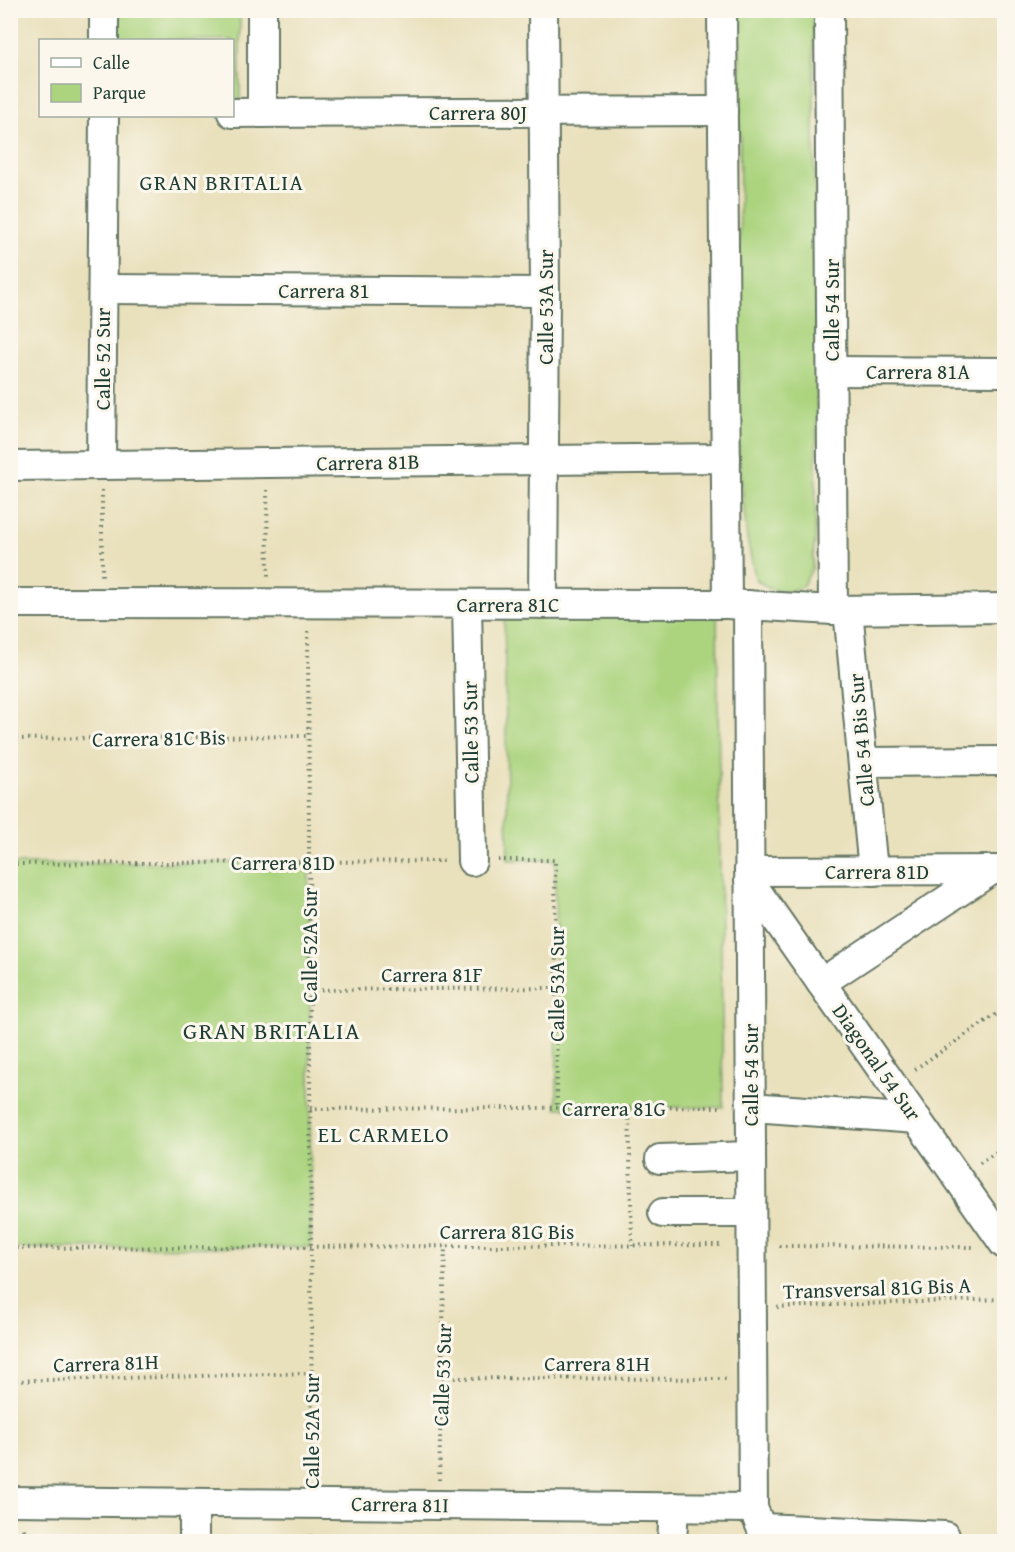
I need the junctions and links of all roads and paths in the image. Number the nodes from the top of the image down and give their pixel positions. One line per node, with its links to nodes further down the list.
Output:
1 (104, 10): 6 (street)
2 (262, 10): 10 (street)
3 (543, 10): 7 (street, Calle 53A Sur)
4 (722, 10): 8 (street, Calle 54 Sur)
5 (829, 10): 14 (street, Calle 54 Sur)
6 (104, 39)
7 (544, 111): 8 (street, Carrera 80J); 10 (street, Carrera 80J); 13 (street, Calle 53A Sur)
8 (723, 111): 16 (street, Calle 54 Sur)
9 (234, 113): 10 (street, Carrera 80J)
10 (261, 113)
11 (104, 117): 12 (street, Calle 52 Sur)
12 (103, 289): 13 (street, Carrera 81); 19 (street, Calle 52 Sur)
13 (545, 292): 17 (street, Calle 53A Sur)
14 (832, 371): 15 (street, Carrera 81A); 29 (street, Calle 54 Sur)
15 (1005, 372)
16 (726, 458): 17 (street, Carrera 81B); 27 (street, Calle 54 Sur)
17 (545, 460): 18 (street, Carrera 81B); 25 (street, Calle 53A Sur)
18 (267, 463): 19 (street, Carrera 81B); 23 (path)
19 (102, 465): 20 (street, Carrera 81B); 22 (path)
20 (10, 466)
21 (10, 603): 22 (street, Carrera 81C)
22 (103, 603): 23 (street, Carrera 81C)
23 (269, 603): 24 (street, Carrera 81C)
24 (308, 603): 26 (street, Carrera 81C); 30 (path, Calle 52A Sur)
25 (543, 603): 26 (street, Carrera 81C); 27 (street, Carrera 81C)
26 (467, 604): 35 (street, Calle 53 Sur)
27 (737, 604): 29 (street, Carrera 81C); 40 (street, Calle 54 Sur)
28 (1005, 608): 29 (street, Carrera 81C)
29 (841, 610): 33 (street, Calle 54 Bis Sur)
30 (308, 736): 31 (path, Carrera 81C Bis); 36 (path, Calle 52A Sur)
31 (10, 739)
32 (1005, 761): 33 (street)
33 (863, 762): 38 (street, Calle 54 Bis Sur)
34 (555, 860): 35 (path, Carrera 81D); 42 (path, Calle 53A Sur)
35 (472, 861): 36 (path, Carrera 81D)
36 (309, 862): 37 (path, Carrera 81D); 43 (path, Calle 52A Sur)
37 (10, 864)
38 (873, 870): 39 (street, Carrera 81D); 40 (street, Carrera 81D)
39 (998, 870): 41 (street)
40 (749, 876): 41 (street, Diagonal 54 Sur); 47 (street, Calle 54 Sur)
41 (821, 983): 45 (street, Diagonal 54 Sur)
42 (556, 988): 43 (path, Carrera 81F); 48 (path, Calle 53A Sur)
43 (309, 990): 49 (path, Calle 52A Sur)
44 (1005, 1009): 45 (path)
45 (892, 1084): 50 (street, Diagonal 54 Sur)
46 (629, 1107): 47 (path, Carrera 81G); 48 (path, Carrera 81G); 57 (path)
47 (750, 1107): 50 (street); 51 (street, Calle 54 Sur)
48 (557, 1108): 49 (path, Carrera 81G)
49 (310, 1109): 59 (path, Calle 52A Sur)
50 (917, 1119): 58 (street, Diagonal 54 Sur)
51 (751, 1156): 52 (street); 54 (street, Calle 54 Sur)
52 (660, 1159)
53 (663, 1213): 54 (street)
54 (751, 1213): 55 (street, Calle 54 Sur)
55 (751, 1245): 57 (path, Carrera 81G Bis); 58 (path, Carrera 81G Bis); 62 (street, Calle 54 Sur)
56 (445, 1246): 57 (path, Carrera 81G Bis); 59 (path, Carrera 81G Bis); 64 (path, Calle 53 Sur)
57 (632, 1246)
58 (993, 1246)
59 (311, 1247): 60 (path, Carrera 81G Bis); 63 (path, Calle 52A Sur)
60 (10, 1248)
61 (1005, 1299): 62 (path, Transversal 81G Bis A)
62 (752, 1308): 65 (street, Calle 54 Sur)
63 (311, 1372): 66 (path, Carrera 81H); 69 (path, Calle 52A Sur)
64 (442, 1378): 65 (path, Carrera 81H); 70 (path, Calle 53 Sur)
65 (752, 1379): 72 (street, Calle 54 Sur)
66 (10, 1381)
67 (10, 1501): 68 (street, Carrera 81I)
68 (194, 1503): 69 (street, Carrera 81I); 74 (street)
69 (312, 1503): 70 (street, Carrera 81I)
70 (438, 1505): 71 (street, Carrera 81I)
71 (674, 1507): 72 (street, Carrera 81I); 75 (street)
72 (761, 1526): 73 (street, Carrera 81I)
73 (945, 1536)
74 (194, 1542)
75 (672, 1542)

